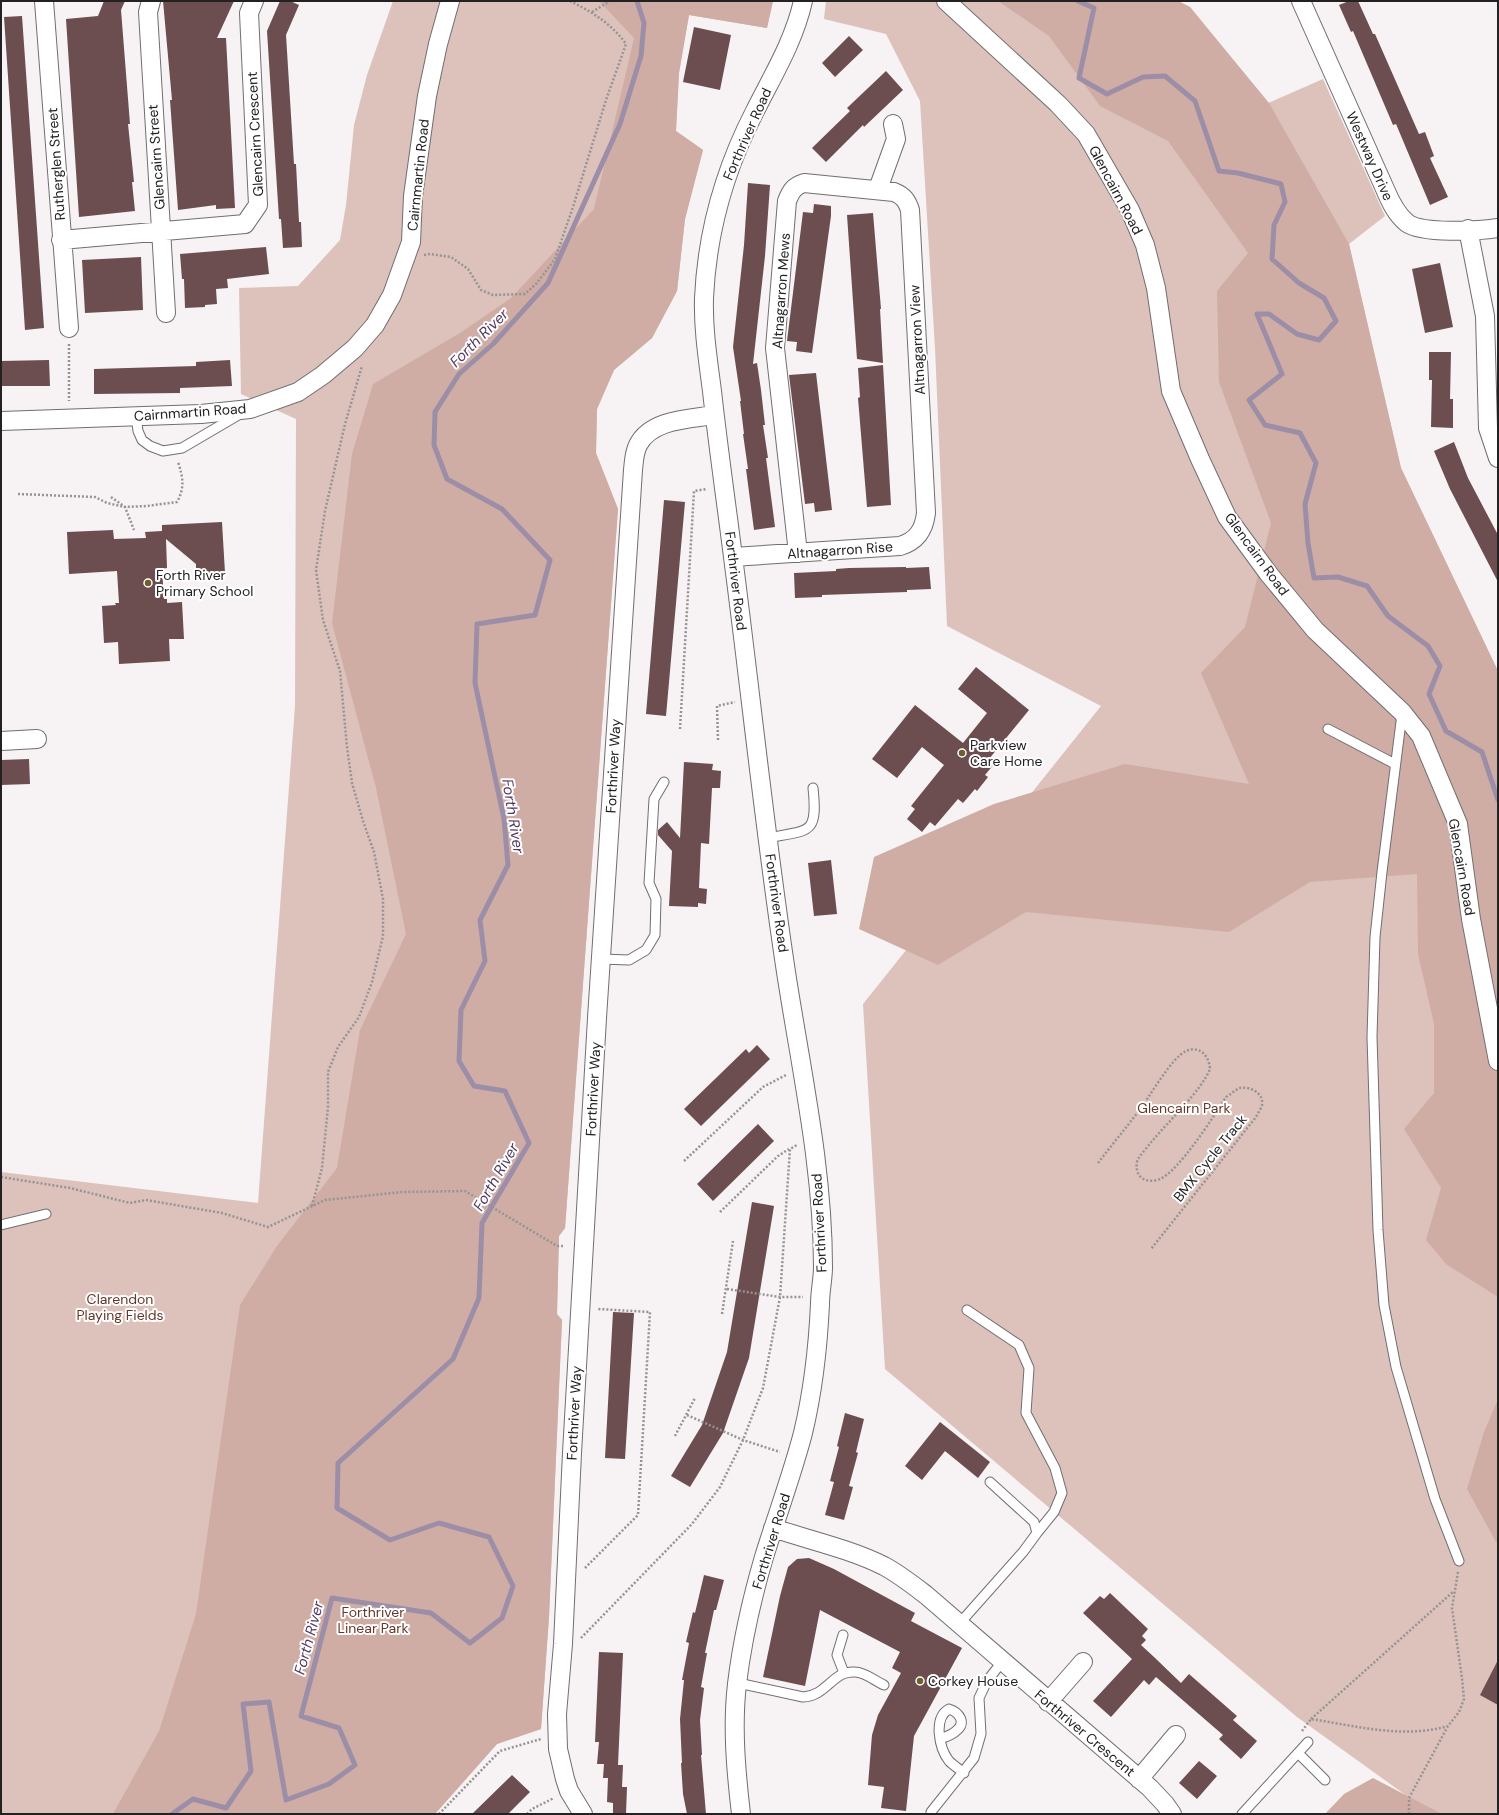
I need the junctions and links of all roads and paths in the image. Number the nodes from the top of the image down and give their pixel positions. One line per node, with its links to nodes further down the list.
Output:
1 (44, 1): 16 (street, Rutherglen Street)
2 (151, 1): 15 (street, Glencairn Street)
3 (254, 1): 15 (street, Glencairn Crescent)
4 (450, 1): 21 (street, Cairnmartin Road)
5 (570, 1): 10 (path)
6 (610, 1): 10 (path)
7 (803, 1): 22 (street, Forthriver Road)
8 (946, 1): 37 (street, Glencairn Road)
9 (1301, 1): 14 (street, Westway Drive)
10 (592, 12): 17 (path)
11 (893, 124): 12 (street)
12 (878, 189): 32 (street, Altnagarron View); 34 (street, Altnagarron Mews)
13 (1498, 228): 14 (street, Westway Drive)
14 (1468, 230): 27 (street)
15 (162, 231): 16 (street, Glencairn Crescent); 18 (street, Glencairn Street)
16 (61, 240): 19 (street, Rutherglen Street)
17 (422, 256)
18 (166, 313)
19 (69, 328): 24 (path)
20 (361, 363): 55 (path)
21 (250, 408): 23 (street, Cairnmartin Road); 26 (lane)
22 (714, 415): 28 (street, Forthriver Road); 47 (street, Forthriver Way)
23 (136, 416): 24 (street, Cairnmartin Road); 26 (lane)
24 (69, 418): 25 (street, Cairnmartin Road)
25 (1, 420)
26 (175, 450): 31 (path)
27 (1498, 458)
28 (723, 488): 35 (street, Forthriver Road); 38 (path)
29 (18, 494): 31 (path)
30 (111, 497): 31 (path)
31 (125, 507): 33 (path)
32 (926, 513): 34 (street, Altnagarron Rise)
33 (134, 530)
34 (798, 553): 35 (street, Altnagarron Rise)
35 (733, 557): 36 (street, Forthriver Road)
36 (751, 698): 41 (path); 46 (street, Forthriver Road)
37 (1402, 712): 43 (lane); 48 (street, Glencairn Road)
38 (680, 729)
39 (1328, 729): 43 (lane)
40 (36, 739): 42 (street)
41 (718, 740)
42 (1, 741)
43 (1395, 764): 76 (lane)
44 (664, 782): 47 (lane)
45 (813, 788): 46 (lane)
46 (767, 838): 49 (street, Forthriver Road)
47 (601, 959): 65 (street, Forthriver Way)
48 (1498, 1061)
49 (802, 1066): 50 (street, Forthriver Road); 52 (path)
50 (813, 1136): 51 (path); 64 (street, Forthriver Road)
51 (790, 1149): 56 (path); 63 (path)
52 (684, 1161)
53 (1098, 1163): 61 (path, BMX Cycle Track)
54 (1, 1177): 55 (path)
55 (312, 1206): 60 (path)
56 (720, 1212)
57 (46, 1214): 58 (lane)
58 (1, 1225)
59 (732, 1241): 62 (path)
60 (563, 1246)
61 (1151, 1249)
62 (726, 1289): 63 (path); 67 (path)
63 (780, 1297): 64 (path); 71 (path)
64 (820, 1298): 72 (street, Forthriver Road)
65 (581, 1308): 77 (street, Forthriver Way); 77 (path)
66 (967, 1310): 75 (lane)
67 (722, 1314)
68 (694, 1398): 69 (path)
69 (687, 1415): 70 (path); 71 (path)
70 (675, 1436)
71 (743, 1440): 72 (path); 81 (path)
72 (795, 1458): 74 (street, Forthriver Road)
73 (990, 1482): 75 (lane)
74 (773, 1528): 79 (street, Forthriver Crescent); 85 (street, Forthriver Road)
75 (1037, 1533): 79 (lane)
76 (1460, 1561): 78 (path)
77 (566, 1576): 81 (street, Forthriver Way)
78 (1455, 1591): 88 (path); 89 (path)
79 (959, 1624): 82 (street, Forthriver Crescent)
80 (842, 1634): 84 (lane)
81 (562, 1650): 90 (street, Forthriver Way)
82 (1002, 1662): 87 (street, Forthriver Crescent); 95 (lane)
83 (1083, 1662): 87 (street)
84 (844, 1673): 85 (lane); 86 (lane)
85 (738, 1683): 103 (street, Forthriver Road)
86 (884, 1685)
87 (1048, 1702): 96 (street, Forthriver Crescent)
88 (1312, 1719): 89 (path); 93 (path)
89 (1448, 1726): 106 (path)
90 (557, 1735): 98 (street, Forthriver Way); 100 (path)
91 (1176, 1735): 96 (street)
92 (940, 1739): 95 (lane)
93 (1308, 1742): 94 (lane)
94 (1298, 1753): 97 (lane); 105 (lane)
95 (964, 1773): 99 (lane)
96 (1139, 1779): 104 (street, Forthriver Crescent)
97 (1325, 1780)
98 (569, 1791): 101 (path); 102 (street, Forthriver Way)
99 (931, 1812)
100 (439, 1814)
101 (527, 1814)
102 (583, 1814)
103 (741, 1814)
104 (1172, 1814)
105 (1242, 1814)
106 (1409, 1814)

